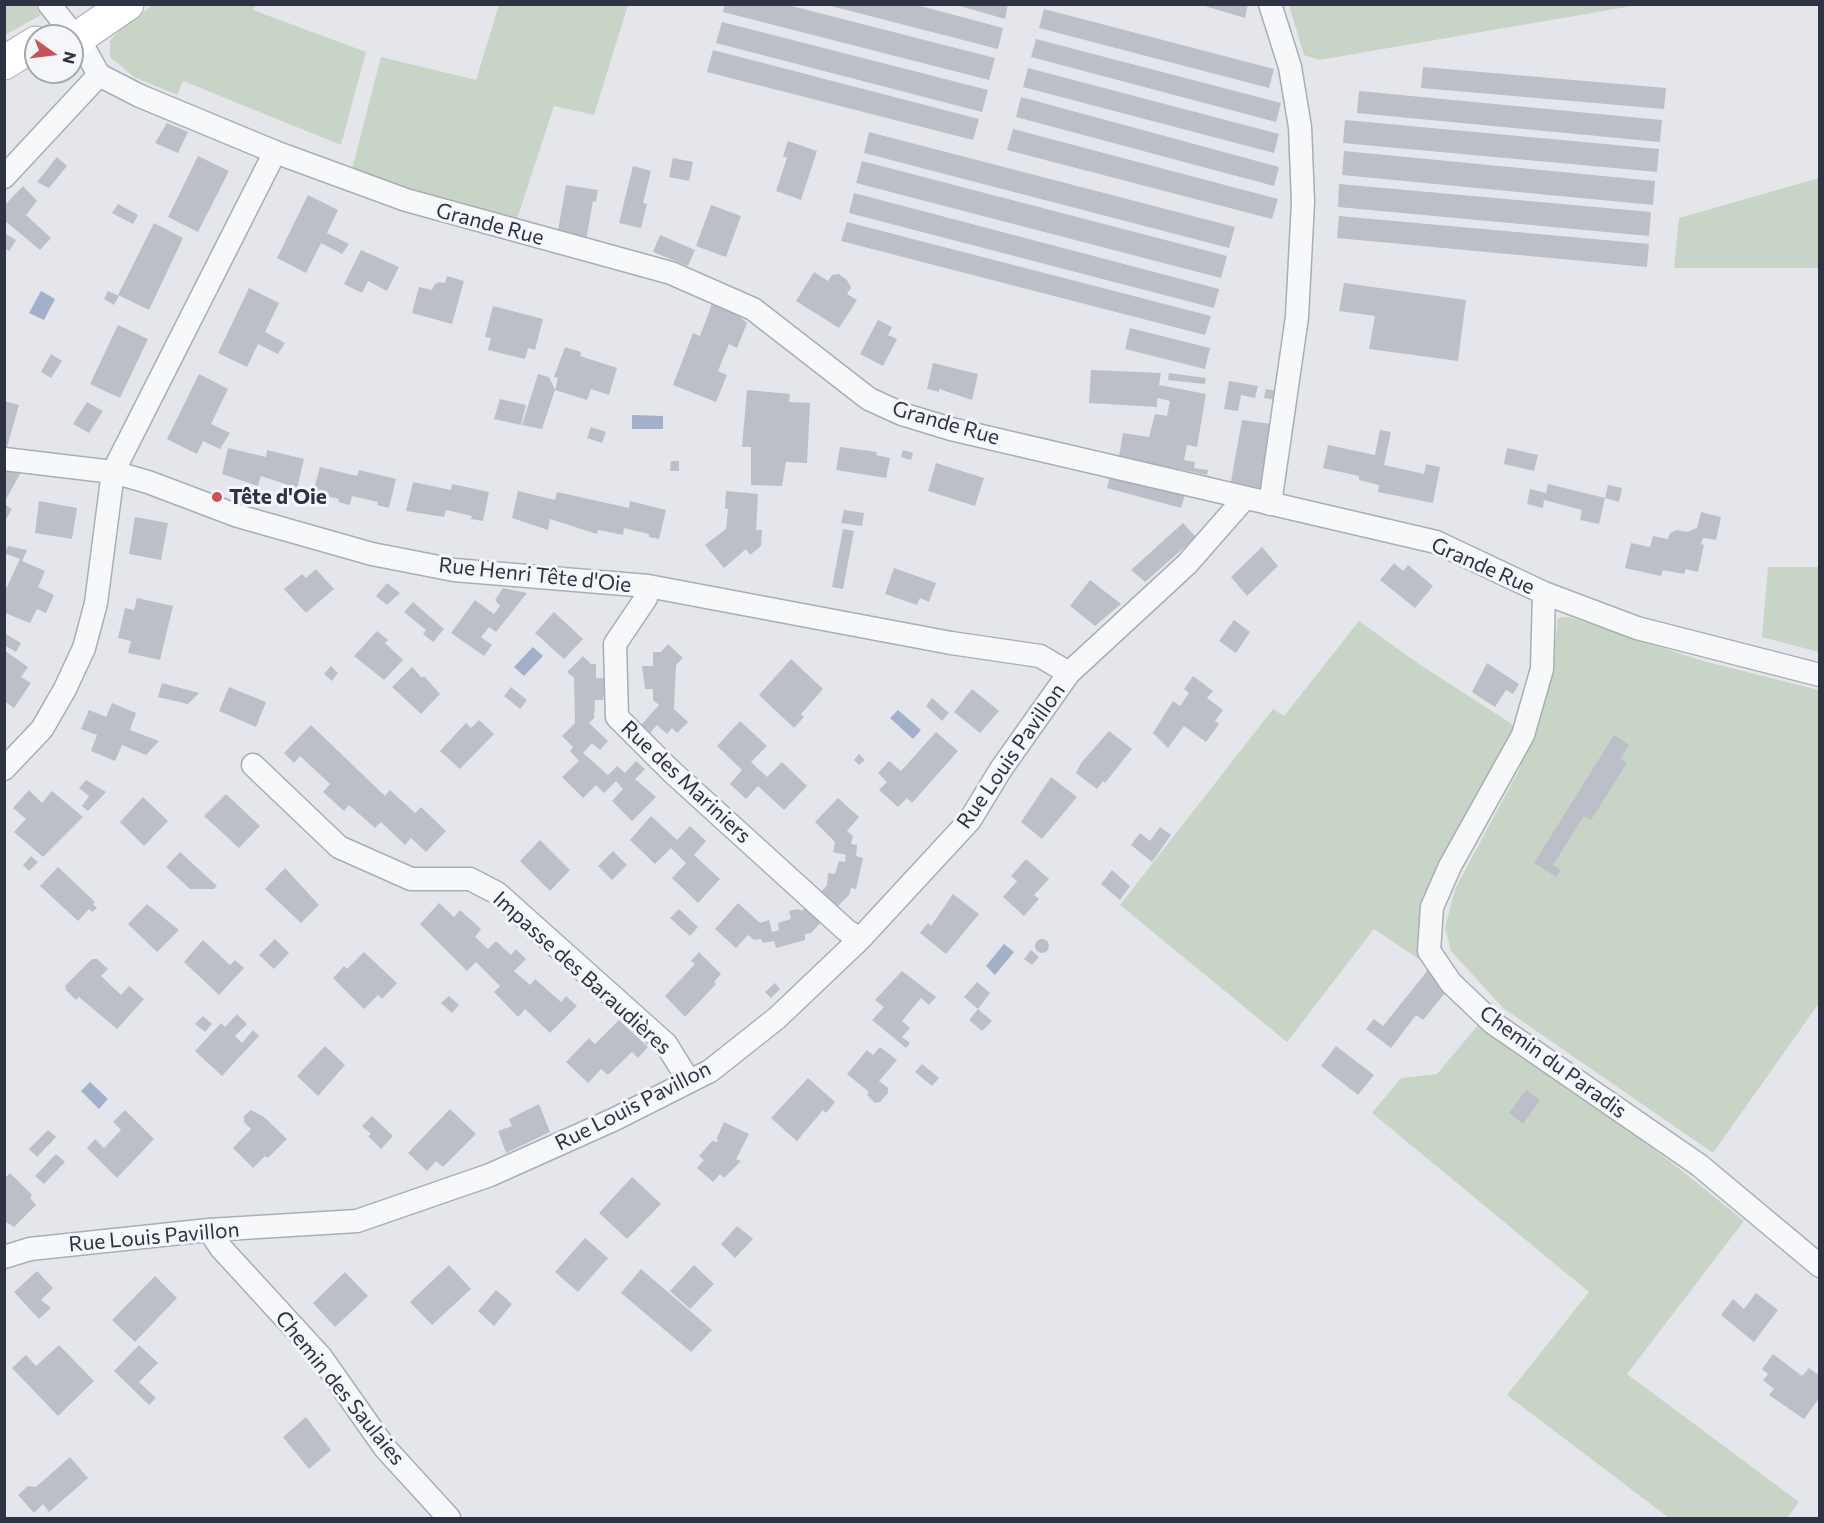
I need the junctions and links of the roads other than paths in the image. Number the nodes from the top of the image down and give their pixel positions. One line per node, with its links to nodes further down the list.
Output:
1 (93, 4): 4 (main road)
2 (127, 4): 5 (main road)
3 (1270, 4): 17 (street)
4 (68, 24)
5 (75, 24)
6 (24, 50): 8 (main road)
7 (84, 56): 10 (street)
8 (4, 63)
9 (24, 73): 11 (main road)
10 (99, 75): 12 (street, Grande Rue); 13 (street)
11 (4, 85)
12 (275, 153): 15 (street); 16 (street, Grande Rue)
13 (4, 177)
14 (4, 459): 15 (street, Rue Henri Tête d'Oie)
15 (113, 472): 18 (street, Rue Henri Tête d'Oie); 23 (street)
16 (1244, 499): 17 (street, Grande Rue); 20 (street, Rue Louis Pavillon)
17 (1270, 504): 19 (street, Grande Rue)
18 (648, 586): 20 (street, Rue Henri Tête d'Oie); 24 (street, Rue des Mariniers)
19 (1544, 593): 21 (street, Grande Rue); 28 (street, Chemin du Paradis)
20 (1069, 673): 24 (street, Rue Louis Pavillon)
21 (1820, 675)
22 (253, 765): 25 (street, Impasse des Baraudières)
23 (4, 769)
24 (860, 939): 25 (street, Rue Louis Pavillon)
25 (689, 1081): 26 (street, Rue Louis Pavillon)
26 (208, 1230): 27 (street, Rue Louis Pavillon); 29 (street, Chemin des Saulaies)
27 (4, 1257)
28 (1820, 1266)
29 (448, 1518)

